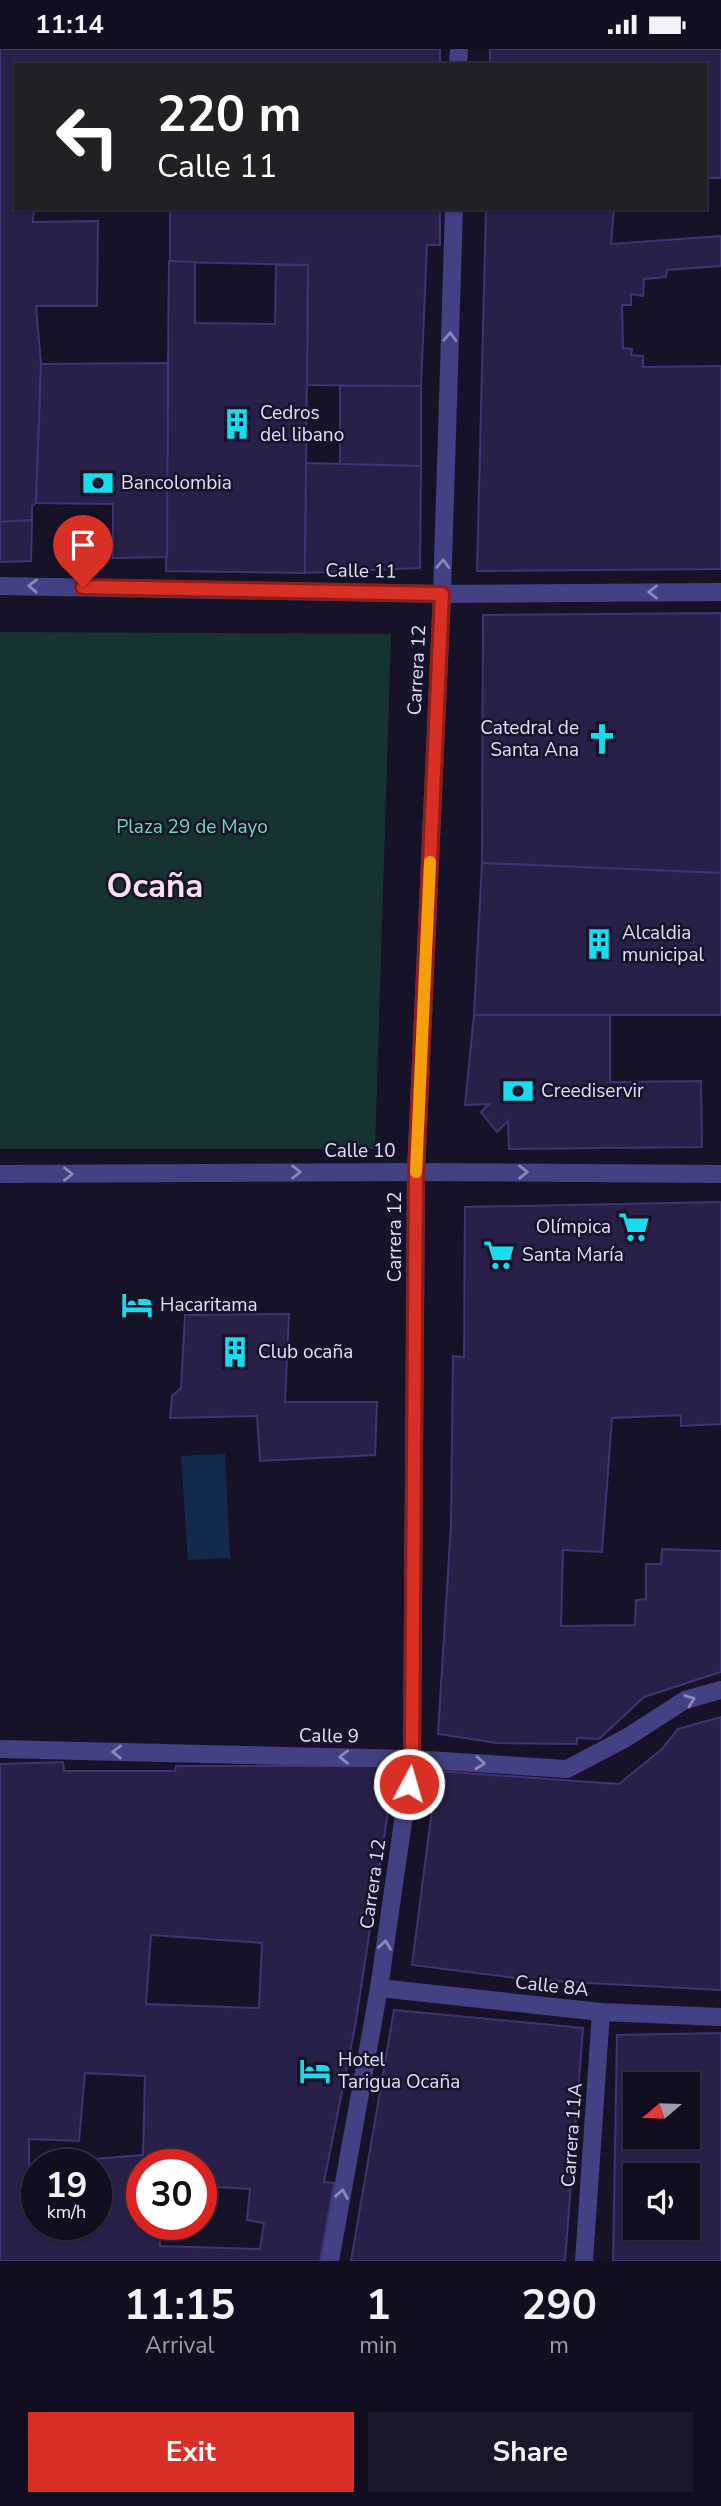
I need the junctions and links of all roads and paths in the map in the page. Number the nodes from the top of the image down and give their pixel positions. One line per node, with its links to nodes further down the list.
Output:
1 (454, 210): 4 (street, Carrera 12, one-way to 1)
2 (0, 586): 4 (street, Calle 11, one-way to 2)
3 (721, 592): 4 (street, Calle 11, one-way to 4)
4 (442, 594): 5 (street, Carrera 12)
5 (416, 1172): 6 (street, Calle 10, one-way to 5); 7 (street, Calle 10, one-way to 7); 10 (street, Carrera 12)
6 (0, 1174)
7 (721, 1174)
8 (721, 1690): 10 (street, Calle 9, one-way to 8)
9 (0, 1749): 10 (street, Calle 9, one-way to 9)
10 (412, 1759): 11 (street, Carrera 12, one-way to 10)
11 (379, 1988): 12 (street, Calle 8A); 14 (street, Carrera 12, one-way to 11)
12 (601, 2012): 13 (street, Calle 8A); 15 (street, Carrera 11A)
13 (721, 2017)
14 (331, 2261)
15 (584, 2261)

